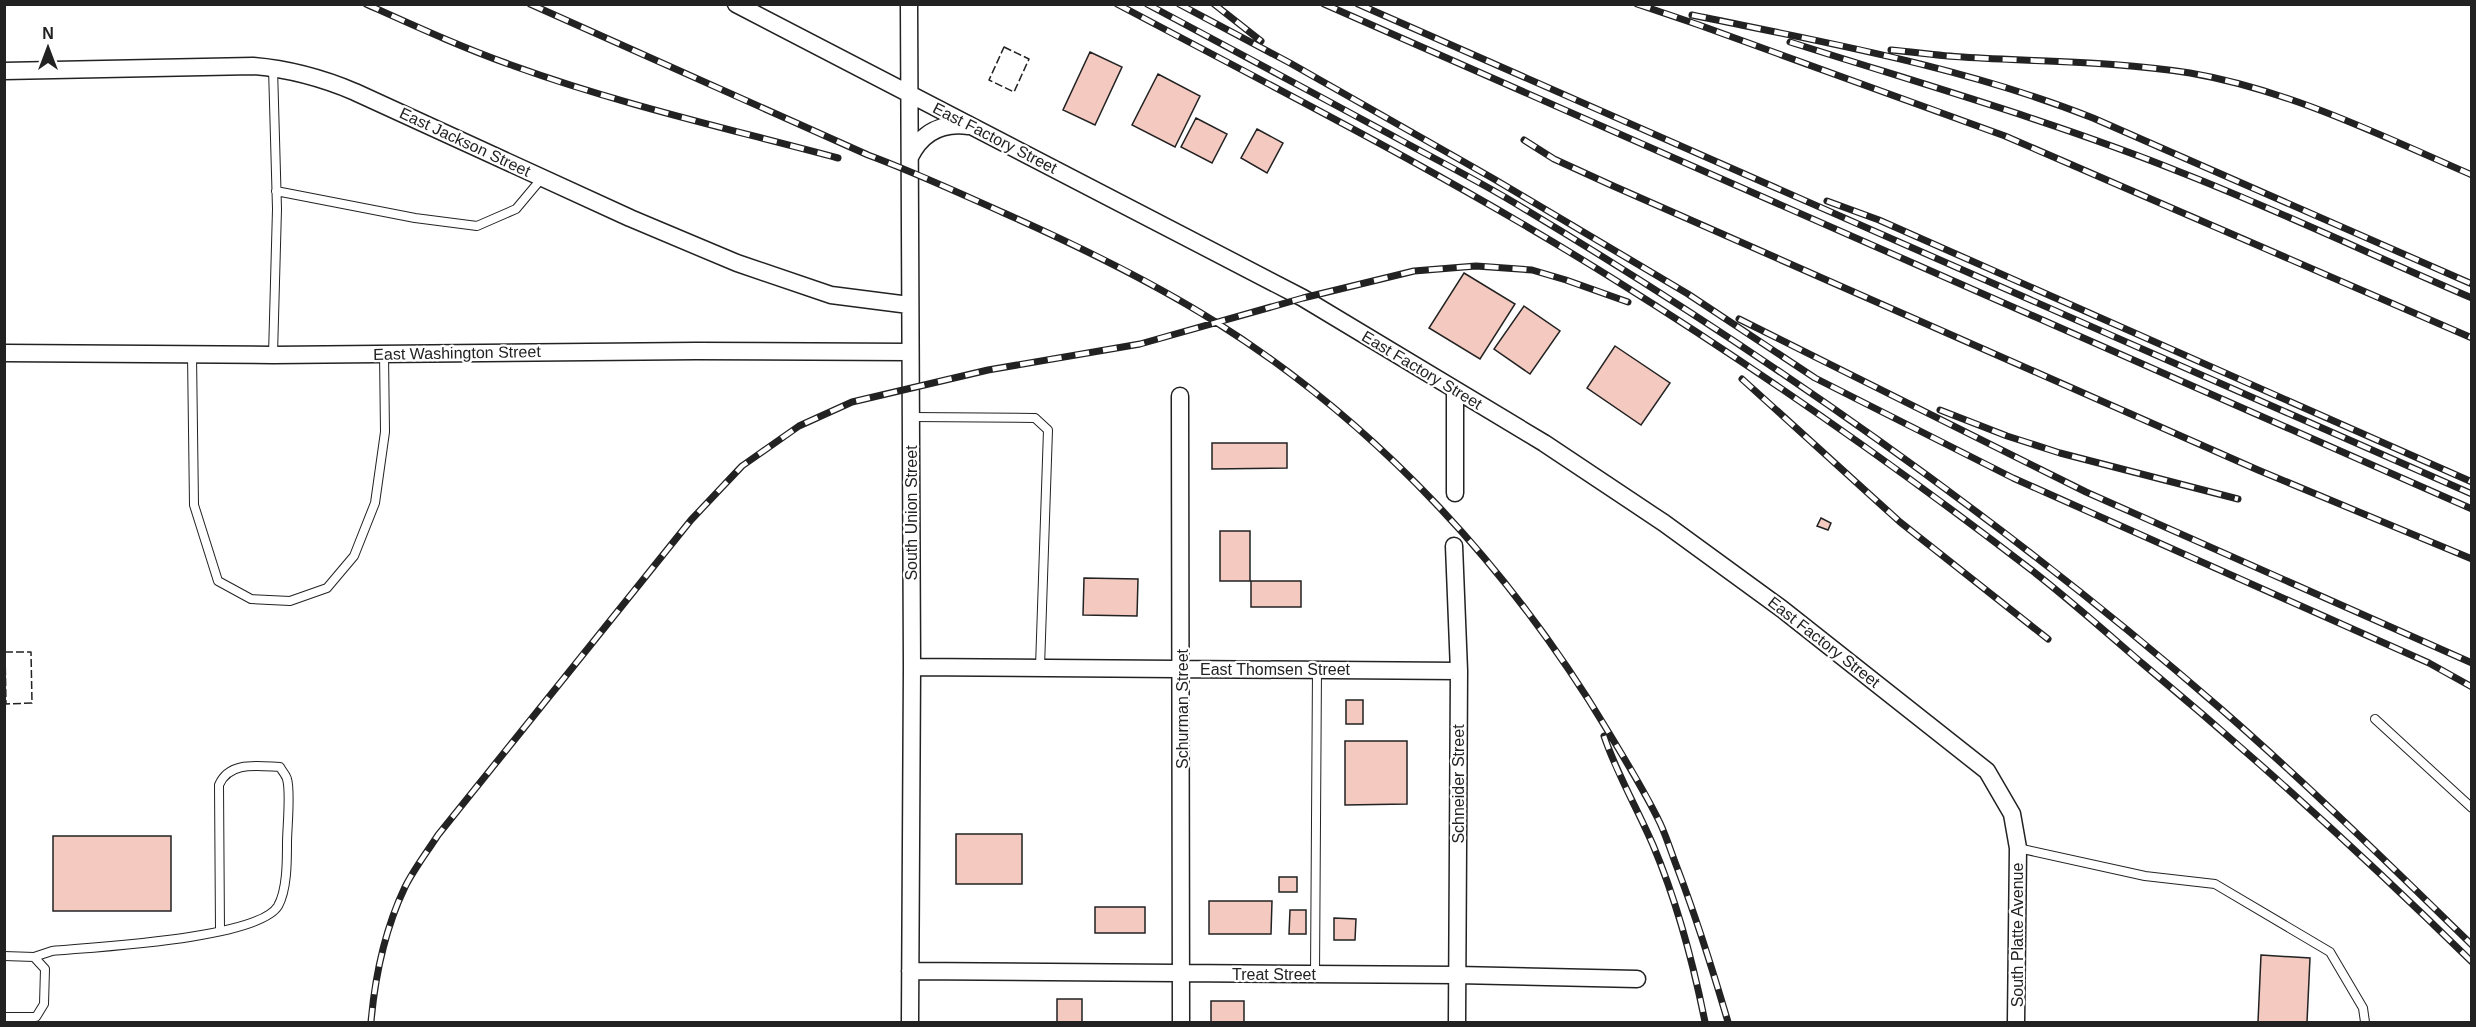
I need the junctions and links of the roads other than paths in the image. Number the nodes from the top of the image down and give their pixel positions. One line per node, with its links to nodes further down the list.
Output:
1 (735, 4): 5 (street, East Factory Street)
2 (909, 4): 5 (street, South Union Street)
3 (273, 68): 4 (street, East Jackson Street); 8 (street, East Jackson Street); 9 (lane)
4 (4, 71)
5 (909, 93): 6 (street, East Factory Street); 7 (street, South Union Street)
6 (975, 127): 7 (street); 16 (street, East Factory Street)
7 (909, 157): 10 (street, South Union Street)
8 (542, 177): 9 (lane); 10 (street, East Jackson Street)
9 (276, 191): 15 (lane)
10 (909, 305): 11 (street, South Union Street)
11 (910, 352): 13 (street, East Washington Street); 18 (street, South Union Street)
12 (4, 353): 14 (street, East Washington Street)
13 (384, 354): 14 (lane); 15 (street, East Washington Street)
14 (192, 355): 15 (street, East Washington Street)
15 (273, 356)
16 (1455, 390): 19 (street); 28 (street, East Factory Street)
17 (1180, 396): 23 (street, Schurman Street)
18 (911, 417): 21 (street, South Union Street); 22 (lane)
19 (1455, 493)
20 (1454, 546): 25 (street, Schneider Street)
21 (912, 667): 22 (street, East Thomsen Street); 32 (street, South Union Street)
22 (1040, 668): 23 (street, East Thomsen Street)
23 (1182, 668): 24 (street, East Thomsen Street); 33 (street, Schurman Street)
24 (1317, 669): 25 (street, East Thomsen Street); 34 (lane)
25 (1459, 670): 35 (street, Schneider Street)
26 (2375, 719): 27 (lane)
27 (2472, 808)
28 (2018, 848): 41 (street, South Platte Avenue); 42 (lane)
29 (220, 932): 29 (lane); 31 (lane)
30 (4, 956): 31 (lane)
31 (34, 957): 37 (lane)
32 (910, 971): 33 (street, Treat Street); 38 (street, South Union Street)
33 (1181, 973): 34 (street, Treat Street); 39 (street, Schurman Street)
34 (1315, 974): 35 (street, Treat Street)
35 (1457, 975): 36 (street, Treat Street); 40 (street, Schneider Street)
36 (1637, 979)
37 (4, 1017)
38 (910, 1023)
39 (1181, 1023)
40 (1457, 1023)
41 (2016, 1023)
42 (2365, 1023)

